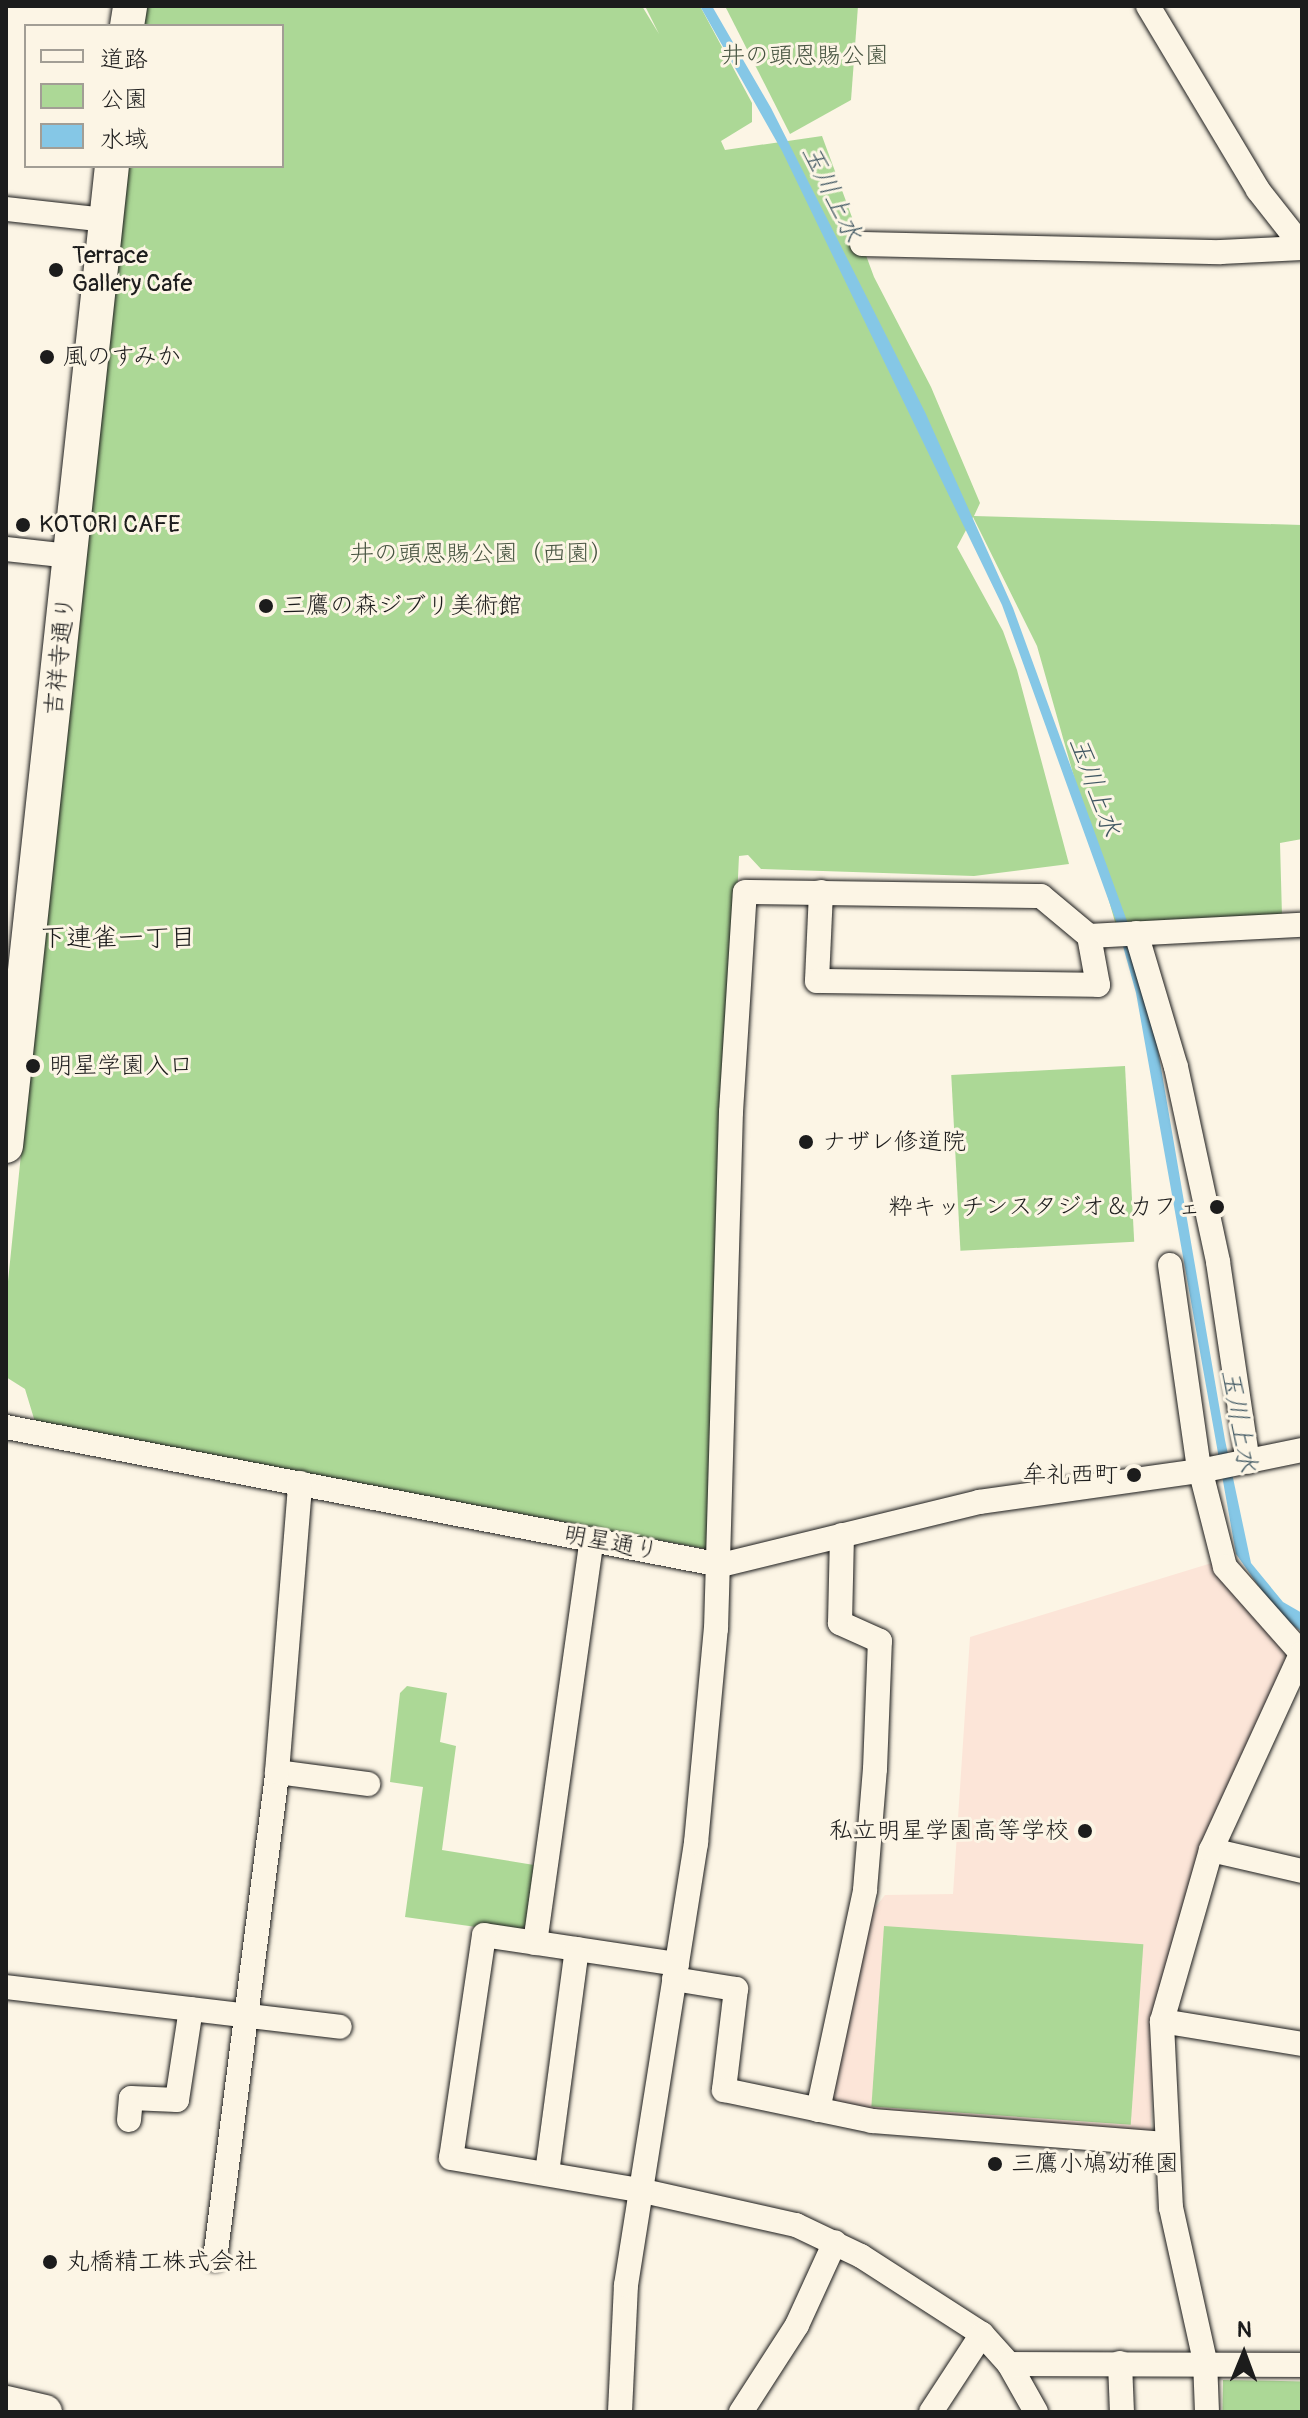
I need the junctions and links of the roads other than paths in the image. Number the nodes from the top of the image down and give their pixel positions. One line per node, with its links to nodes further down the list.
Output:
1 (1148, 6): 6 (street)
2 (112, 168): 4 (main road, 吉祥寺通り)
3 (6, 209): 4 (street)
4 (106, 220): 8 (main road, 吉祥寺通り)
5 (862, 244): 6 (street)
6 (1302, 247)
7 (6, 549): 8 (street)
8 (69, 556): 13 (main road, 吉祥寺通り)
9 (821, 892): 12 (street); 12 (street); 22 (street)
10 (1302, 925): 11 (street)
11 (1132, 933): 12 (street); 18 (street)
12 (1094, 936)
13 (17, 950): 14 (main road, 吉祥寺通り)
14 (6, 1146)
15 (1170, 1265): 18 (street)
16 (6, 1427): 19 (street, 明星通り)
17 (1302, 1450): 18 (street, 明星通り)
18 (1225, 1466): 20 (street, 明星通り); 23 (street)
19 (300, 1483): 21 (street, 明星通り); 24 (street)
20 (842, 1535): 22 (street, 明星通り); 37 (street)
21 (592, 1539): 22 (street, 明星通り); 28 (street)
22 (721, 1565): 30 (street)
23 (1302, 1654): 26 (street)
24 (277, 1772): 25 (street); 33 (street)
25 (368, 1784)
26 (1211, 1850): 27 (street); 34 (street)
27 (1302, 1871)
28 (535, 1943): 29 (street); 40 (street)
29 (577, 1949): 30 (street); 40 (street)
30 (676, 1971): 37 (street); 41 (street)
31 (6, 1987): 32 (street)
32 (191, 2009): 33 (street); 38 (street)
33 (247, 2015): 35 (street); 43 (street)
34 (1162, 2021): 36 (street); 39 (street)
35 (340, 2027)
36 (1302, 2044)
37 (818, 2110): 39 (street)
38 (129, 2120)
39 (1166, 2144): 45 (street)
40 (547, 2173): 41 (street)
41 (639, 2190): 42 (street); 51 (street)
42 (835, 2242): 44 (street); 52 (street)
43 (215, 2259)
44 (982, 2334): 47 (street); 53 (street)
45 (1205, 2361): 46 (street); 48 (street); 56 (street)
46 (1120, 2363): 47 (street); 55 (street)
47 (1009, 2364): 54 (street)
48 (1302, 2365)
49 (6, 2403): 50 (main road)
50 (45, 2412)
51 (620, 2412)
52 (741, 2412)
53 (931, 2412)
54 (1036, 2412)
55 (1122, 2412)
56 (1207, 2412)

